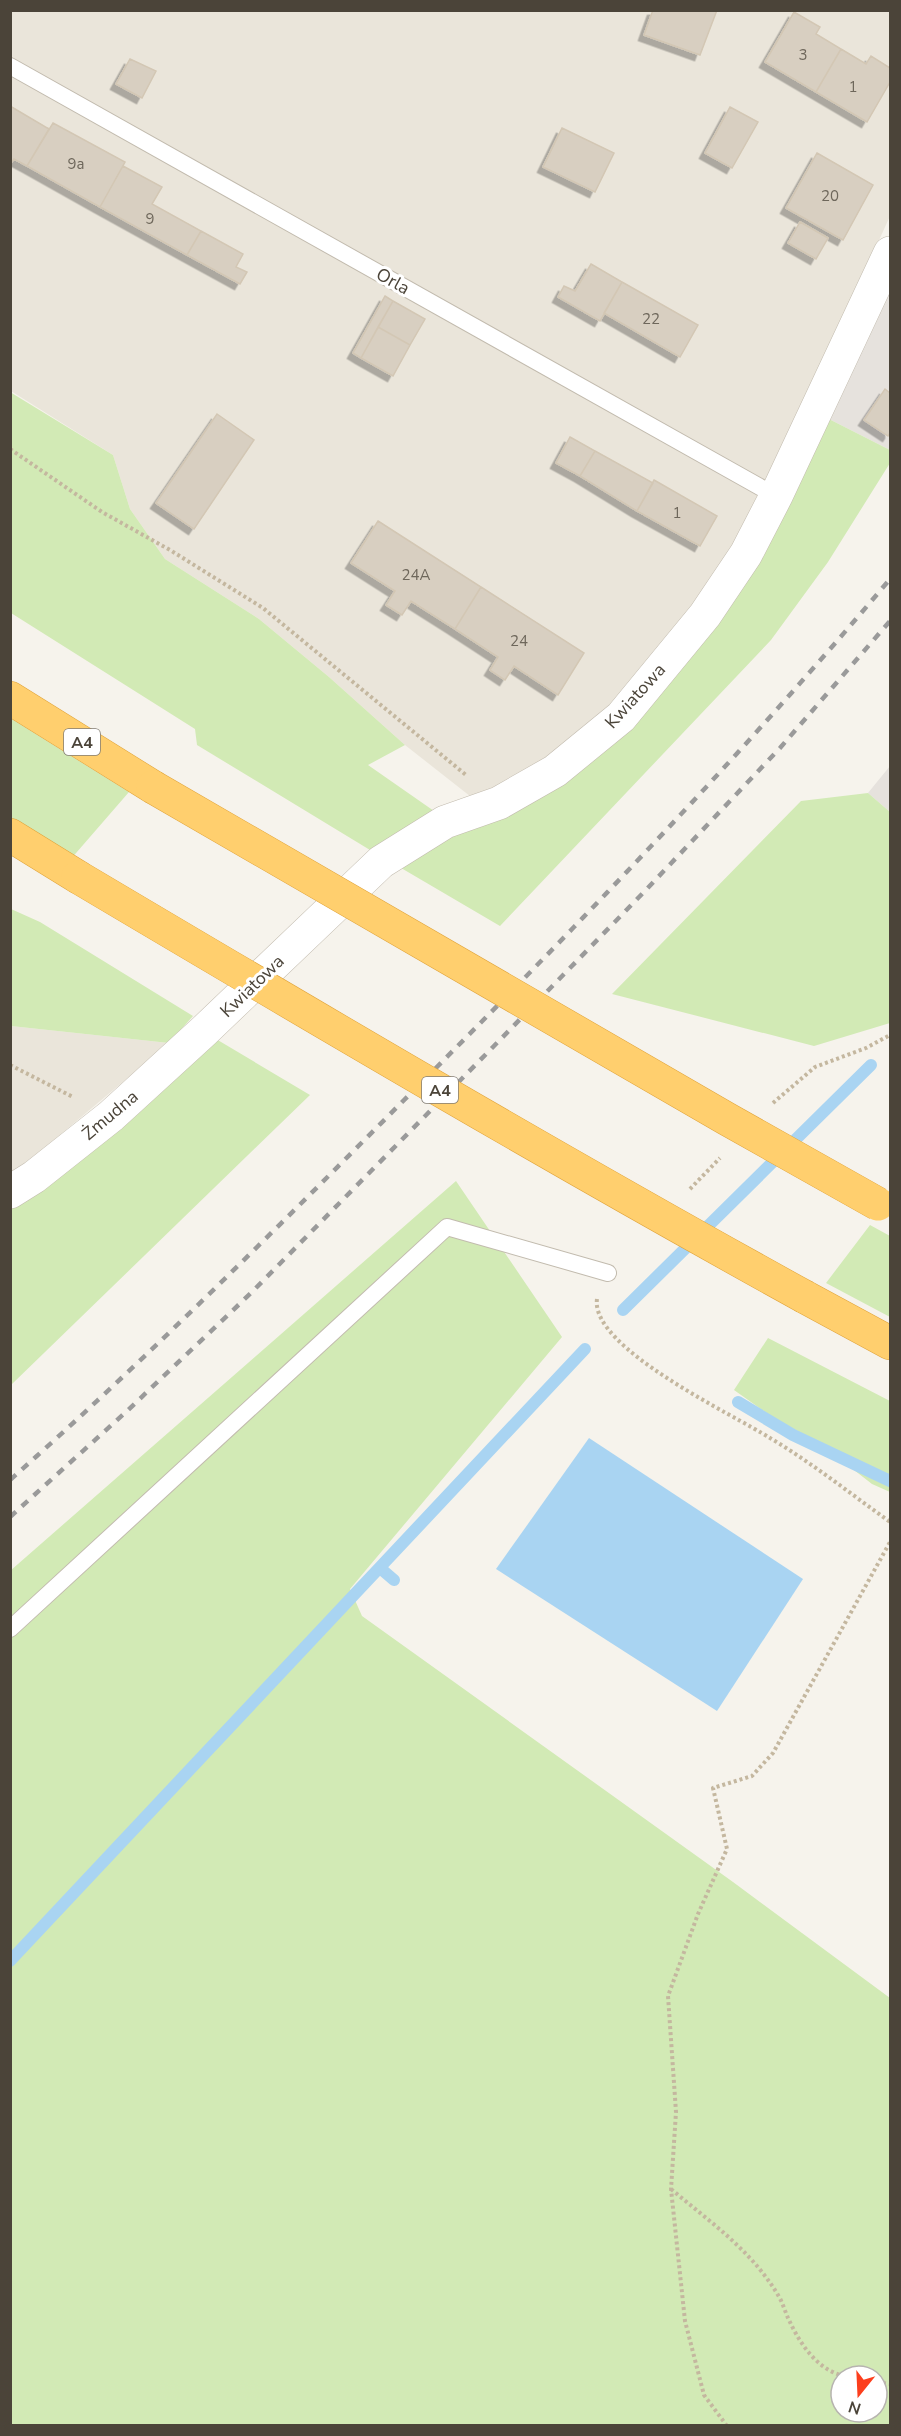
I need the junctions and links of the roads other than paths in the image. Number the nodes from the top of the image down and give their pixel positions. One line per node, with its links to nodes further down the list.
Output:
1 (10, 66): 3 (lane, Orla)
2 (891, 253): 3 (street, Kwiatowa)
3 (776, 496): 6 (street, Kwiatowa)
4 (10, 698): 8 (highway, A4, bridge)
5 (10, 835): 10 (highway, A4, bridge)
6 (204, 1031): 7 (street, Żmudna)
7 (10, 1192)
8 (884, 1208)
9 (608, 1273): 11 (lane)
10 (891, 1343)
11 (10, 1629)

